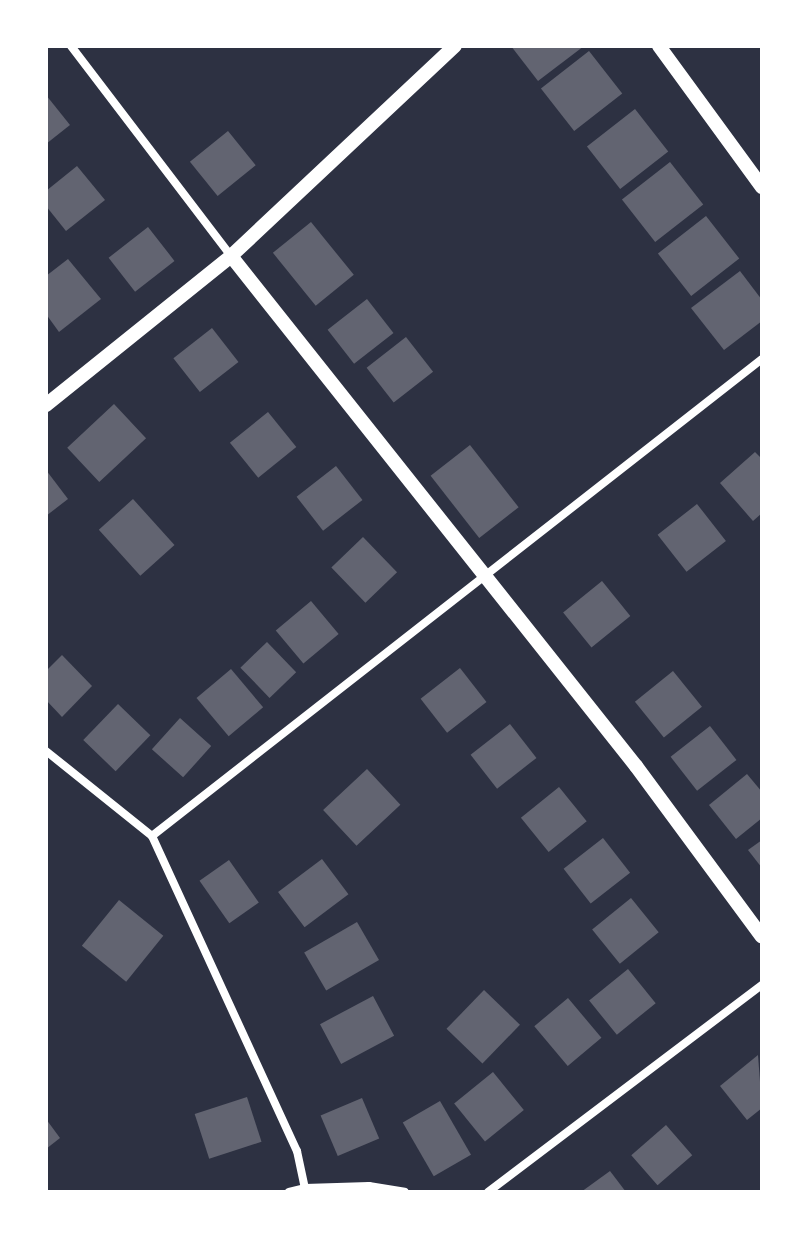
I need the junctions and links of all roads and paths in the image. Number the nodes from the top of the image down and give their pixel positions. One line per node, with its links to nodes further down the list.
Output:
1 (71, 46): 5 (street)
2 (455, 46): 5 (street)
3 (659, 46): 4 (street)
4 (762, 187)
5 (231, 256): 7 (street); 8 (street)
6 (762, 359): 8 (street)
7 (46, 405)
8 (482, 574): 10 (street); 11 (street)
9 (46, 751): 10 (street)
10 (152, 836): 13 (street)
11 (762, 937)
12 (762, 985): 16 (street)
13 (305, 1188): 14 (street); 15 (street)
14 (289, 1192)
15 (405, 1192)
16 (488, 1192)

